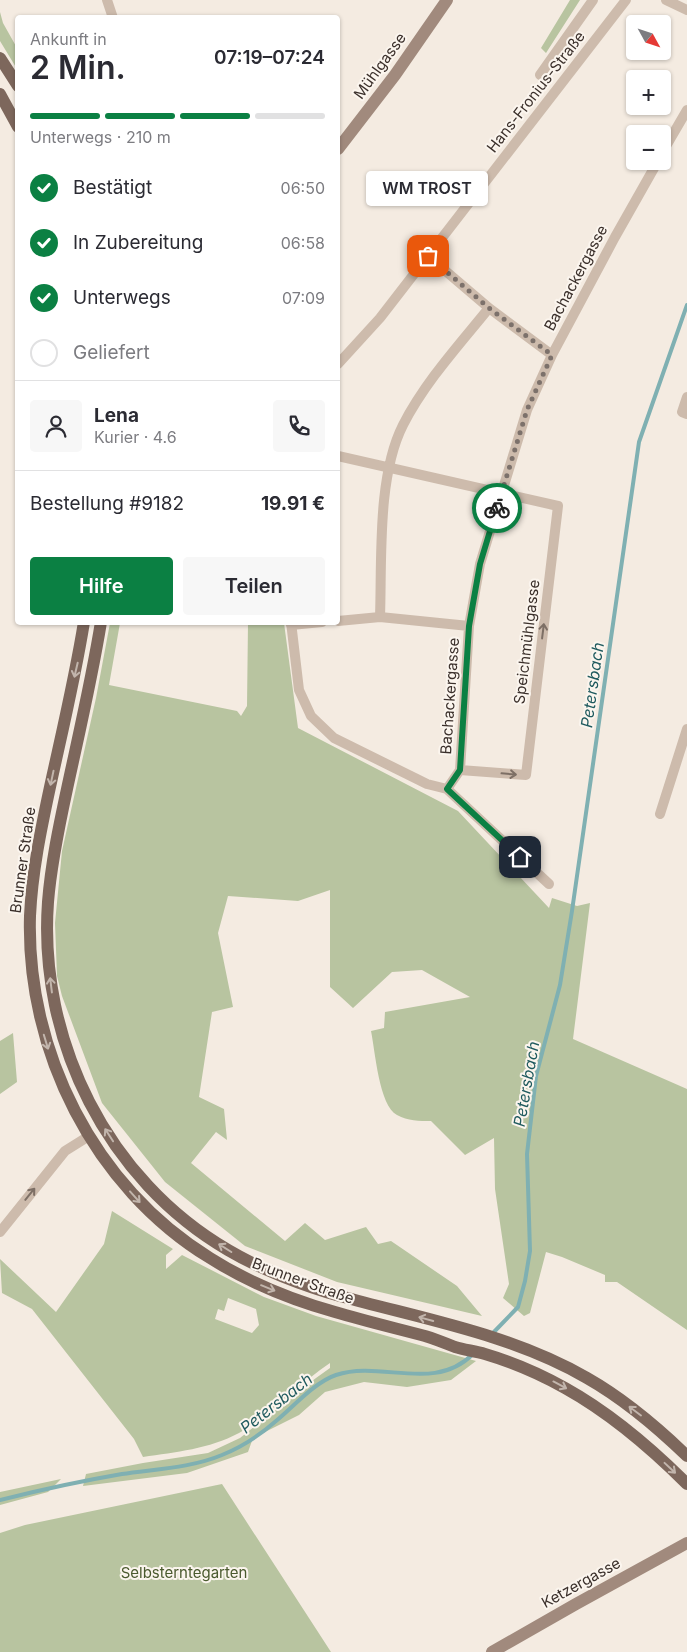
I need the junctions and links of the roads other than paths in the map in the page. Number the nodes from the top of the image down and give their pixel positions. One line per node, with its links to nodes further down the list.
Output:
1 (107, 0): 7 (street)
2 (446, 0): 15 (main road, Mühlgasse)
3 (593, 0): 9 (street, Hans-Fronius-Straße)
4 (626, 0): 17 (street, Hans-Fronius-Straße)
5 (666, 0): 6 (street)
6 (687, 10)
7 (112, 15)
8 (0, 58): 10 (main road)
9 (540, 75)
10 (15, 81)
11 (0, 94): 13 (main road)
12 (687, 110): 14 (street)
13 (15, 122)
14 (671, 138)
15 (340, 146)
16 (653, 170): 19 (street, Bachackergasse)
17 (428, 256): 18 (street); 20 (street, Hans-Fronius-Straße)
18 (489, 308): 19 (street); 24 (street)
19 (552, 355): 25 (street, Bachackergasse)
20 (340, 362)
21 (687, 397): 22 (street)
22 (685, 413)
23 (340, 456): 24 (street)
24 (388, 468): 25 (street); 26 (street)
25 (501, 493): 31 (street, Bachackergasse); 33 (street, Speichmühlgasse, one-way to 25)
26 (380, 617): 27 (street); 31 (street)
27 (340, 621)
28 (84, 625): 37 (main road, Brunner Straße, one-way to 37)
29 (100, 625): 39 (main road, Brunner Straße, one-way to 29)
30 (291, 625): 34 (street)
31 (469, 626): 33 (street, Bachackergasse)
32 (687, 729): 35 (street)
33 (460, 770): 34 (street, Bachackergasse)
34 (447, 789): 36 (street)
35 (660, 814)
36 (549, 884)
37 (89, 1136): 38 (street, one-way to 37); 40 (main road, Brunner Straße, one-way to 40)
38 (0, 1232)
39 (687, 1456)
40 (687, 1484)
41 (687, 1543): 42 (main road, Ketzergasse)
42 (492, 1652)

